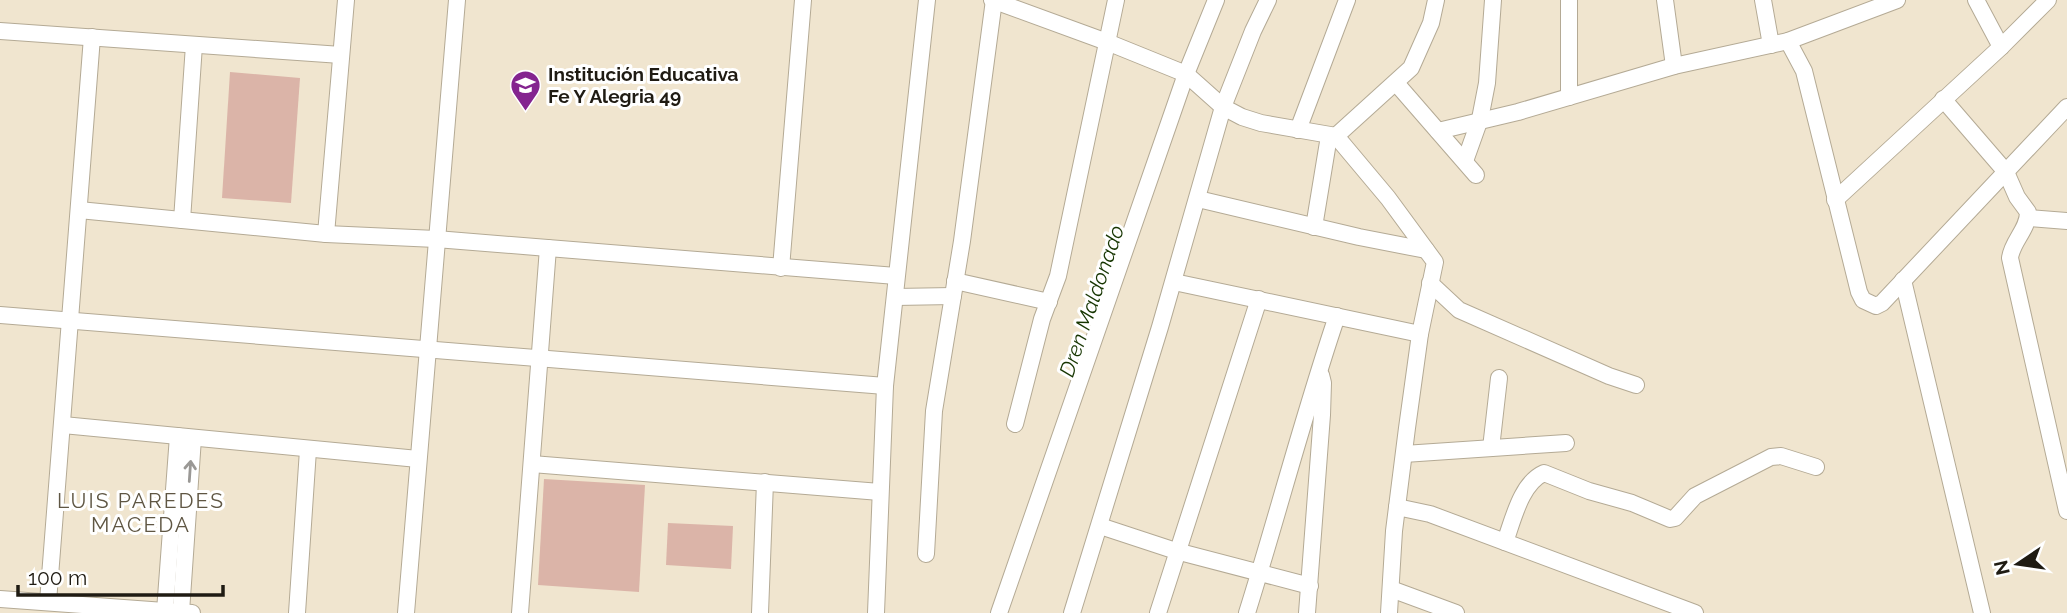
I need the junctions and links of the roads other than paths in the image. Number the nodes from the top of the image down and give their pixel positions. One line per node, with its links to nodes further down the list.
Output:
1 (345, 0): 24 (street)
2 (457, 0): 47 (street)
3 (803, 0): 50 (street)
4 (927, 0): 51 (street)
5 (1116, 0): 20 (street)
6 (1216, 0): 26 (street)
7 (1268, 0): 30 (street)
8 (1347, 0): 33 (street)
9 (1436, 0): 27 (street)
10 (1493, 0): 32 (street)
11 (1569, 0): 28 (street)
12 (1665, 0): 25 (street)
13 (1763, 0): 21 (street)
14 (1897, 0): 21 (street)
15 (1976, 0): 23 (street)
16 (2048, 0): 23 (street)
17 (999, 1): 20 (street); 55 (street)
18 (0, 31): 19 (street)
19 (92, 37): 22 (street); 41 (street)
20 (1107, 41): 26 (street); 58 (street)
21 (1780, 43): 25 (street); 40 (street)
22 (194, 45): 24 (street); 43 (street)
23 (2001, 47): 29 (street)
24 (341, 55): 46 (street)
25 (1674, 66): 28 (street)
26 (1186, 74): 30 (street); 99 (street)
27 (1396, 83): 34 (street); 35 (street)
28 (1569, 97): 32 (street)
29 (1943, 99): 37 (street); 40 (street)
30 (1223, 107): 33 (street); 39 (street)
31 (2067, 107): 37 (street)
32 (1480, 120): 34 (street); 36 (street)
33 (1298, 130): 35 (street)
34 (1438, 131): 36 (street)
35 (1333, 136): 45 (street); 49 (street)
36 (1465, 161): 38 (street)
37 (2006, 172): 42 (street); 52 (street)
38 (1476, 175)
39 (1198, 199): 45 (street); 53 (street)
40 (1835, 200): 52 (street)
41 (79, 210): 43 (street); 61 (street)
42 (2028, 218): 44 (street); 82 (street)
43 (182, 220): 46 (street)
44 (2067, 221)
45 (1314, 227): 49 (street)
46 (326, 234): 47 (street)
47 (436, 239): 48 (street); 63 (street)
48 (548, 248): 50 (street); 64 (street)
49 (1426, 250): 54 (street)
50 (781, 268): 51 (street)
51 (896, 276): 56 (street)
52 (1903, 280): 107 (street)
53 (1174, 282): 57 (street); 83 (street)
54 (1430, 283): 62 (street); 67 (street)
55 (954, 288): 56 (street); 58 (street); 86 (street)
56 (895, 297): 68 (street)
57 (1259, 299): 60 (street); 85 (street)
58 (1049, 302): 69 (street)
59 (0, 316): 61 (street)
60 (1337, 316): 62 (street); 65 (street)
61 (69, 320): 63 (street); 70 (street)
62 (1420, 334): 75 (street)
63 (428, 348): 64 (street); 76 (street)
64 (540, 357): 68 (street); 77 (street)
65 (1318, 372): 87 (street); 88 (street)
66 (1499, 378): 73 (street)
67 (1636, 385)
68 (885, 386): 80 (street)
69 (1016, 424)
70 (63, 425): 71 (street); 91 (street)
71 (185, 437): 74 (street); 92 (street)
72 (1566, 443): 73 (street)
73 (1491, 448): 75 (street)
74 (308, 450): 76 (street); 94 (street)
75 (1404, 454): 81 (street)
76 (418, 459): 95 (street)
77 (532, 464): 79 (street); 96 (street)
78 (1816, 467): 84 (street)
79 (765, 482): 80 (street); 97 (street)
80 (880, 492): 98 (street)
81 (1397, 507): 84 (street); 89 (street)
82 (2067, 511)
83 (1100, 526): 85 (street); 100 (street)
84 (1504, 542): 106 (street)
85 (1176, 551): 87 (street); 101 (street)
86 (926, 554)
87 (1259, 574): 88 (street); 102 (street)
88 (1310, 586): 103 (street)
89 (1391, 589): 104 (street); 105 (street)
90 (0, 599): 91 (street)
91 (48, 602): 92 (street)
92 (173, 612): 93 (street)
93 (192, 613)
94 (296, 613)
95 (406, 613)
96 (520, 613)
97 (760, 613)
98 (876, 613)
99 (999, 613)
100 (1072, 613)
101 (1158, 613)
102 (1247, 613)
103 (1307, 613)
104 (1389, 613)
105 (1456, 613)
106 (1695, 613)
107 (1982, 613)

